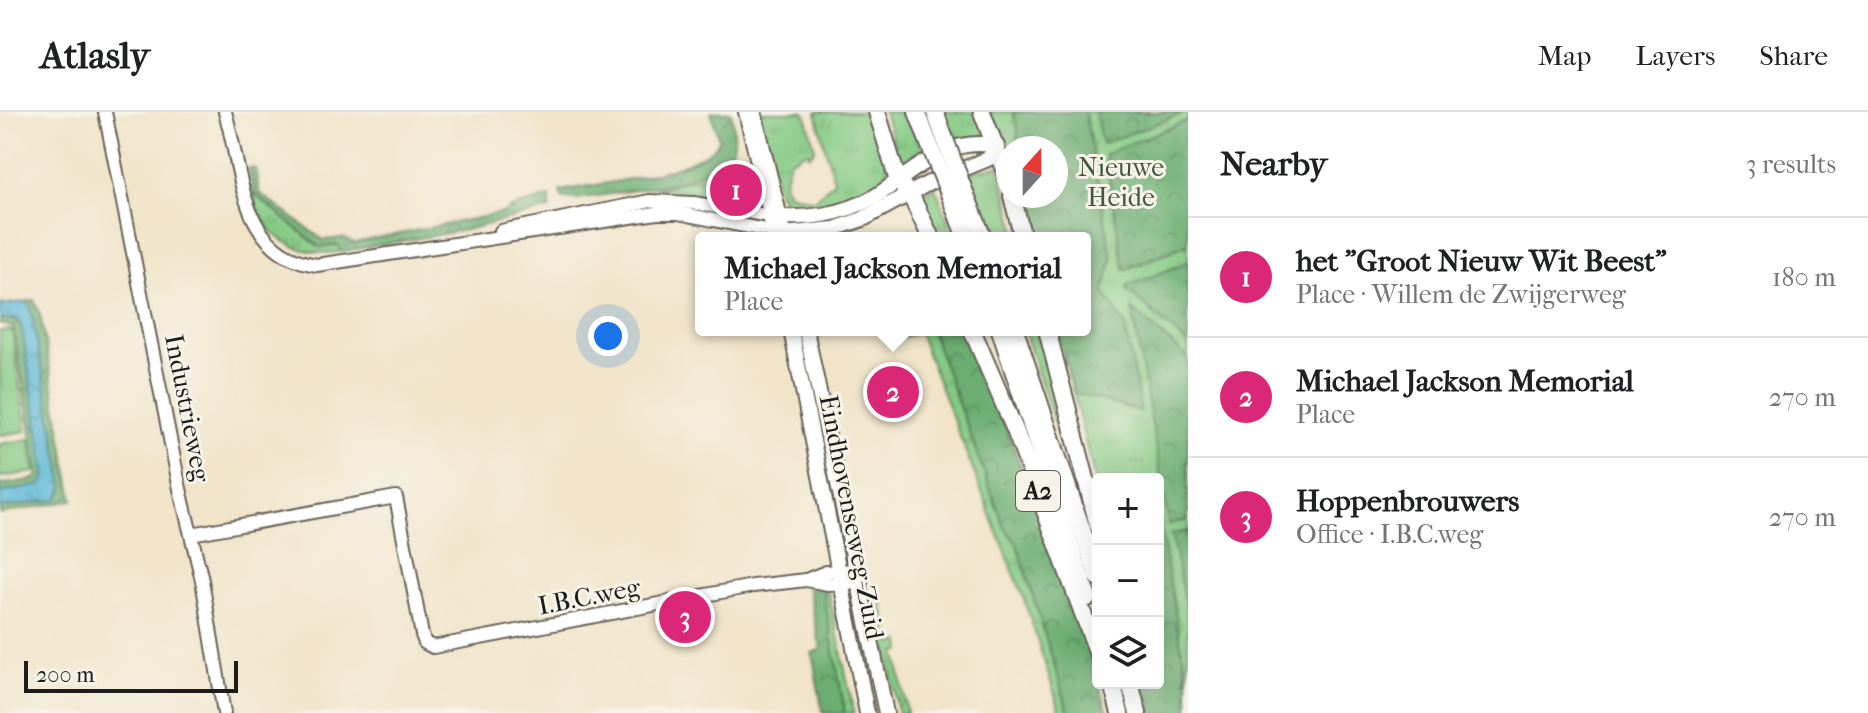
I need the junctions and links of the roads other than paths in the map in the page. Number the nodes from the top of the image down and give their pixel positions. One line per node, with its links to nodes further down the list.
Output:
1 (105, 112): 35 (street, Industrieweg)
2 (227, 112): 27 (street)
3 (745, 112): 14 (street)
4 (755, 112): 19 (street)
5 (877, 112): 13 (highway)
6 (917, 112): 9 (highway)
7 (935, 112): 9 (highway)
8 (982, 112): 10 (highway)
9 (935, 138): 15 (highway, bridge)
10 (996, 144)
11 (996, 146): 13 (main road)
12 (996, 147): 16 (main road)
13 (897, 178): 16 (highway); 19 (main road)
14 (762, 182): 18 (street); 19 (street)
15 (955, 188): 24 (highway); 25 (highway)
16 (909, 194): 22 (main road); 23 (highway)
17 (1015, 208): 26 (highway)
18 (742, 212): 19 (street); 27 (street)
19 (776, 217): 21 (main road)
20 (762, 232): 27 (street)
21 (779, 232)
22 (818, 232)
23 (928, 232)
24 (965, 232)
25 (980, 232)
26 (1021, 232)
27 (467, 242)
28 (792, 336): 38 (main road, Eindhovenseweg-Zuid)
29 (807, 336): 37 (main road, Eindhovenseweg-Zuid)
30 (975, 336): 40 (highway, A2)
31 (1002, 336): 39 (highway, A2)
32 (1017, 336): 36 (highway, A2)
33 (1049, 336): 34 (highway, A2)
34 (1092, 502)
35 (191, 534): 38 (street, I.B.C.weg); 43 (street, Industrieweg)
36 (1092, 559)
37 (859, 577): 38 (street, I.B.C.weg); 45 (main road, Eindhovenseweg-Zuid)
38 (839, 578): 44 (main road, Eindhovenseweg-Zuid)
39 (1093, 617)
40 (1092, 638)
41 (1113, 689): 46 (highway)
42 (1132, 689): 47 (highway)
43 (224, 713)
44 (867, 713)
45 (886, 713)
46 (1120, 713)
47 (1138, 713)

